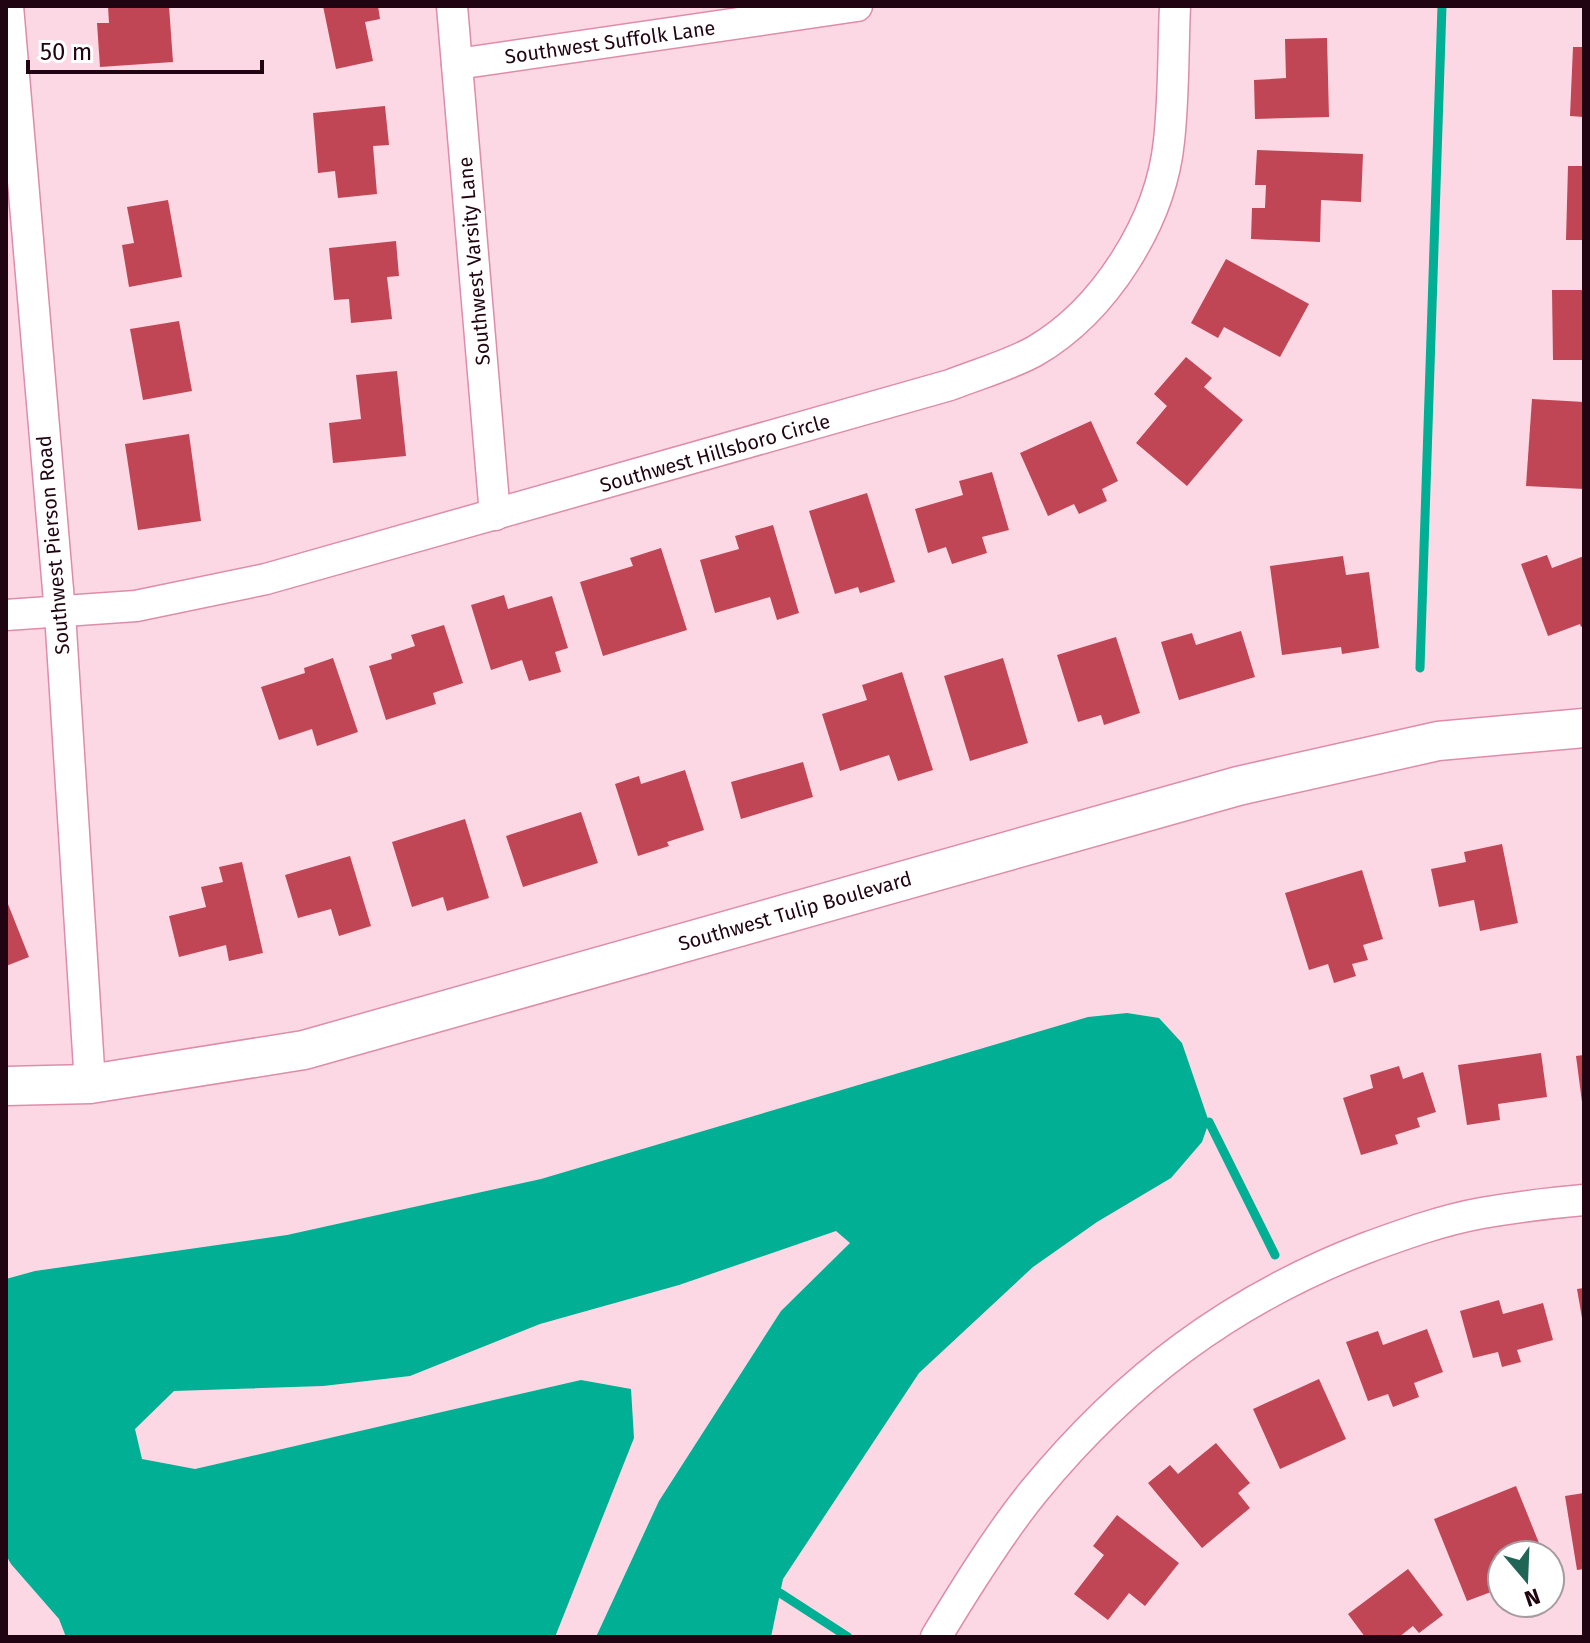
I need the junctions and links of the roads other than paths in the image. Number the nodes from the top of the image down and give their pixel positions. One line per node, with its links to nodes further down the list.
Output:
1 (8, 6): 6 (street, Southwest Pierson Road)
2 (452, 6): 5 (street, Southwest Varsity Lane)
3 (857, 6): 5 (street, Southwest Suffolk Lane)
4 (1175, 6): 7 (street, Southwest Hillsboro Circle)
5 (457, 64): 7 (street, Southwest Varsity Lane)
6 (13, 174): 8 (street, Southwest Pierson Road)
7 (495, 515): 8 (street, Southwest Hillsboro Circle)
8 (60, 613): 9 (street, Southwest Hillsboro Circle); 11 (street, Southwest Pierson Road)
9 (6, 615)
10 (1584, 728): 11 (street, Southwest Tulip Boulevard)
11 (90, 1084): 12 (street, Southwest Tulip Boulevard)
12 (6, 1086)
13 (1584, 1200): 14 (street)
14 (936, 1637)

